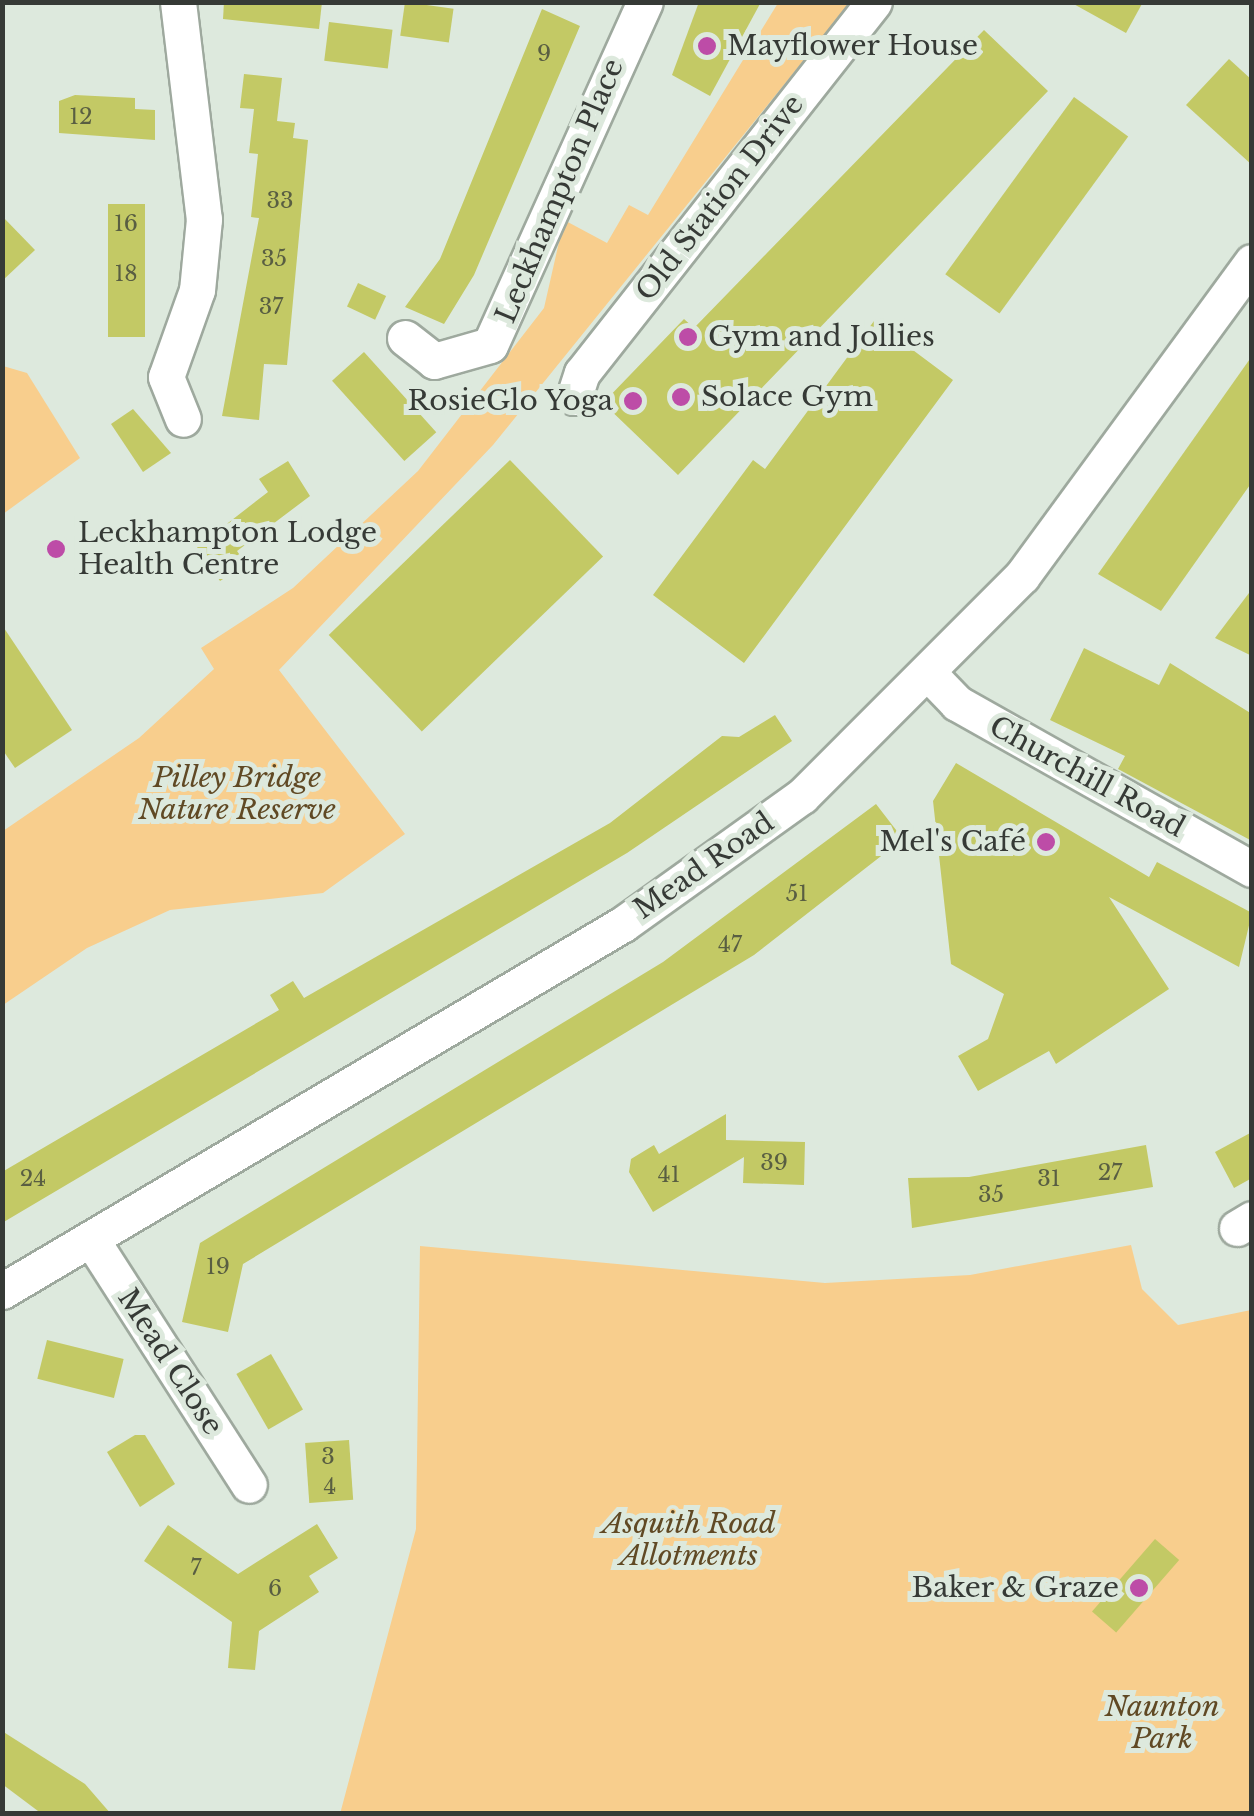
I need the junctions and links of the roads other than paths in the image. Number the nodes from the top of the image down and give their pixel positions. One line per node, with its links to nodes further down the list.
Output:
1 (178, 2): 7 (street)
2 (645, 2): 5 (street, Leckhampton Place)
3 (874, 2): 6 (street, Old Station Drive)
4 (1252, 262): 8 (street, Mead Road)
5 (404, 338)
6 (574, 397)
7 (182, 419)
8 (930, 675): 9 (street, Churchill Road); 10 (street, Mead Road)
9 (1252, 868)
10 (91, 1239): 11 (street, Mead Road); 12 (street, Mead Close)
11 (2, 1291)
12 (249, 1485)

